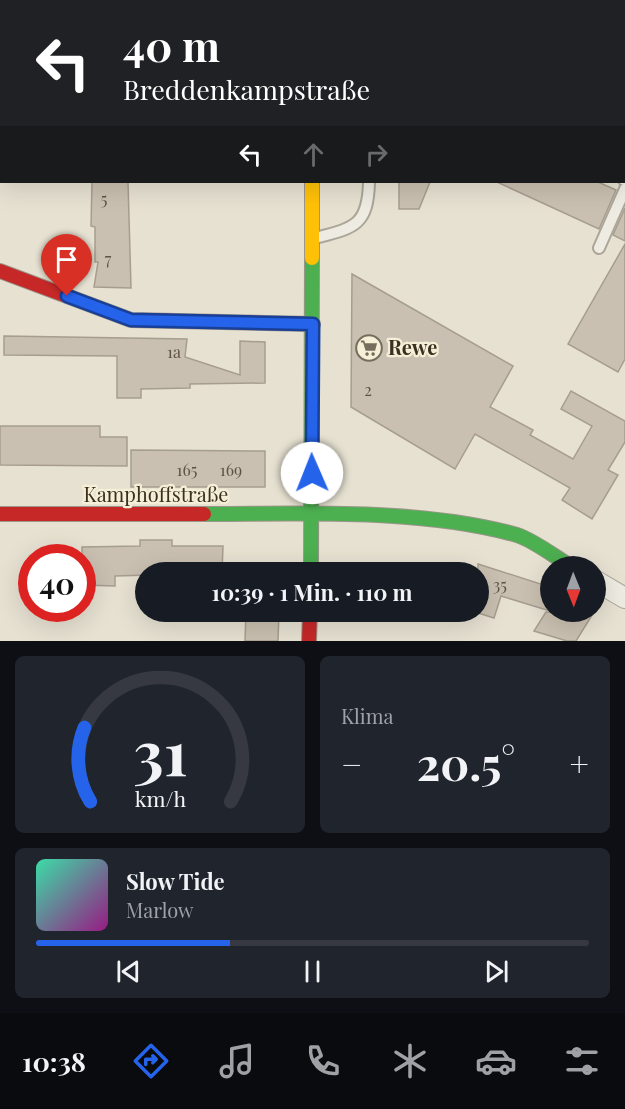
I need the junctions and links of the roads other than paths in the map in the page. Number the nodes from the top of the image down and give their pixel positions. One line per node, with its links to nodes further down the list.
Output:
1 (312, 183): 4 (street)
2 (369, 183): 4 (lane)
3 (625, 189): 5 (lane)
4 (311, 238): 7 (street)
5 (599, 248)
6 (0, 271): 7 (street)
7 (313, 324): 9 (street)
8 (0, 514): 9 (street, Kamphoffstraße)
9 (312, 514): 10 (street, Kamphoffstraße); 11 (street)
10 (553, 556)
11 (311, 562)
12 (606, 587): 13 (street)
13 (625, 598)
14 (310, 622): 15 (street)
15 (309, 641)

